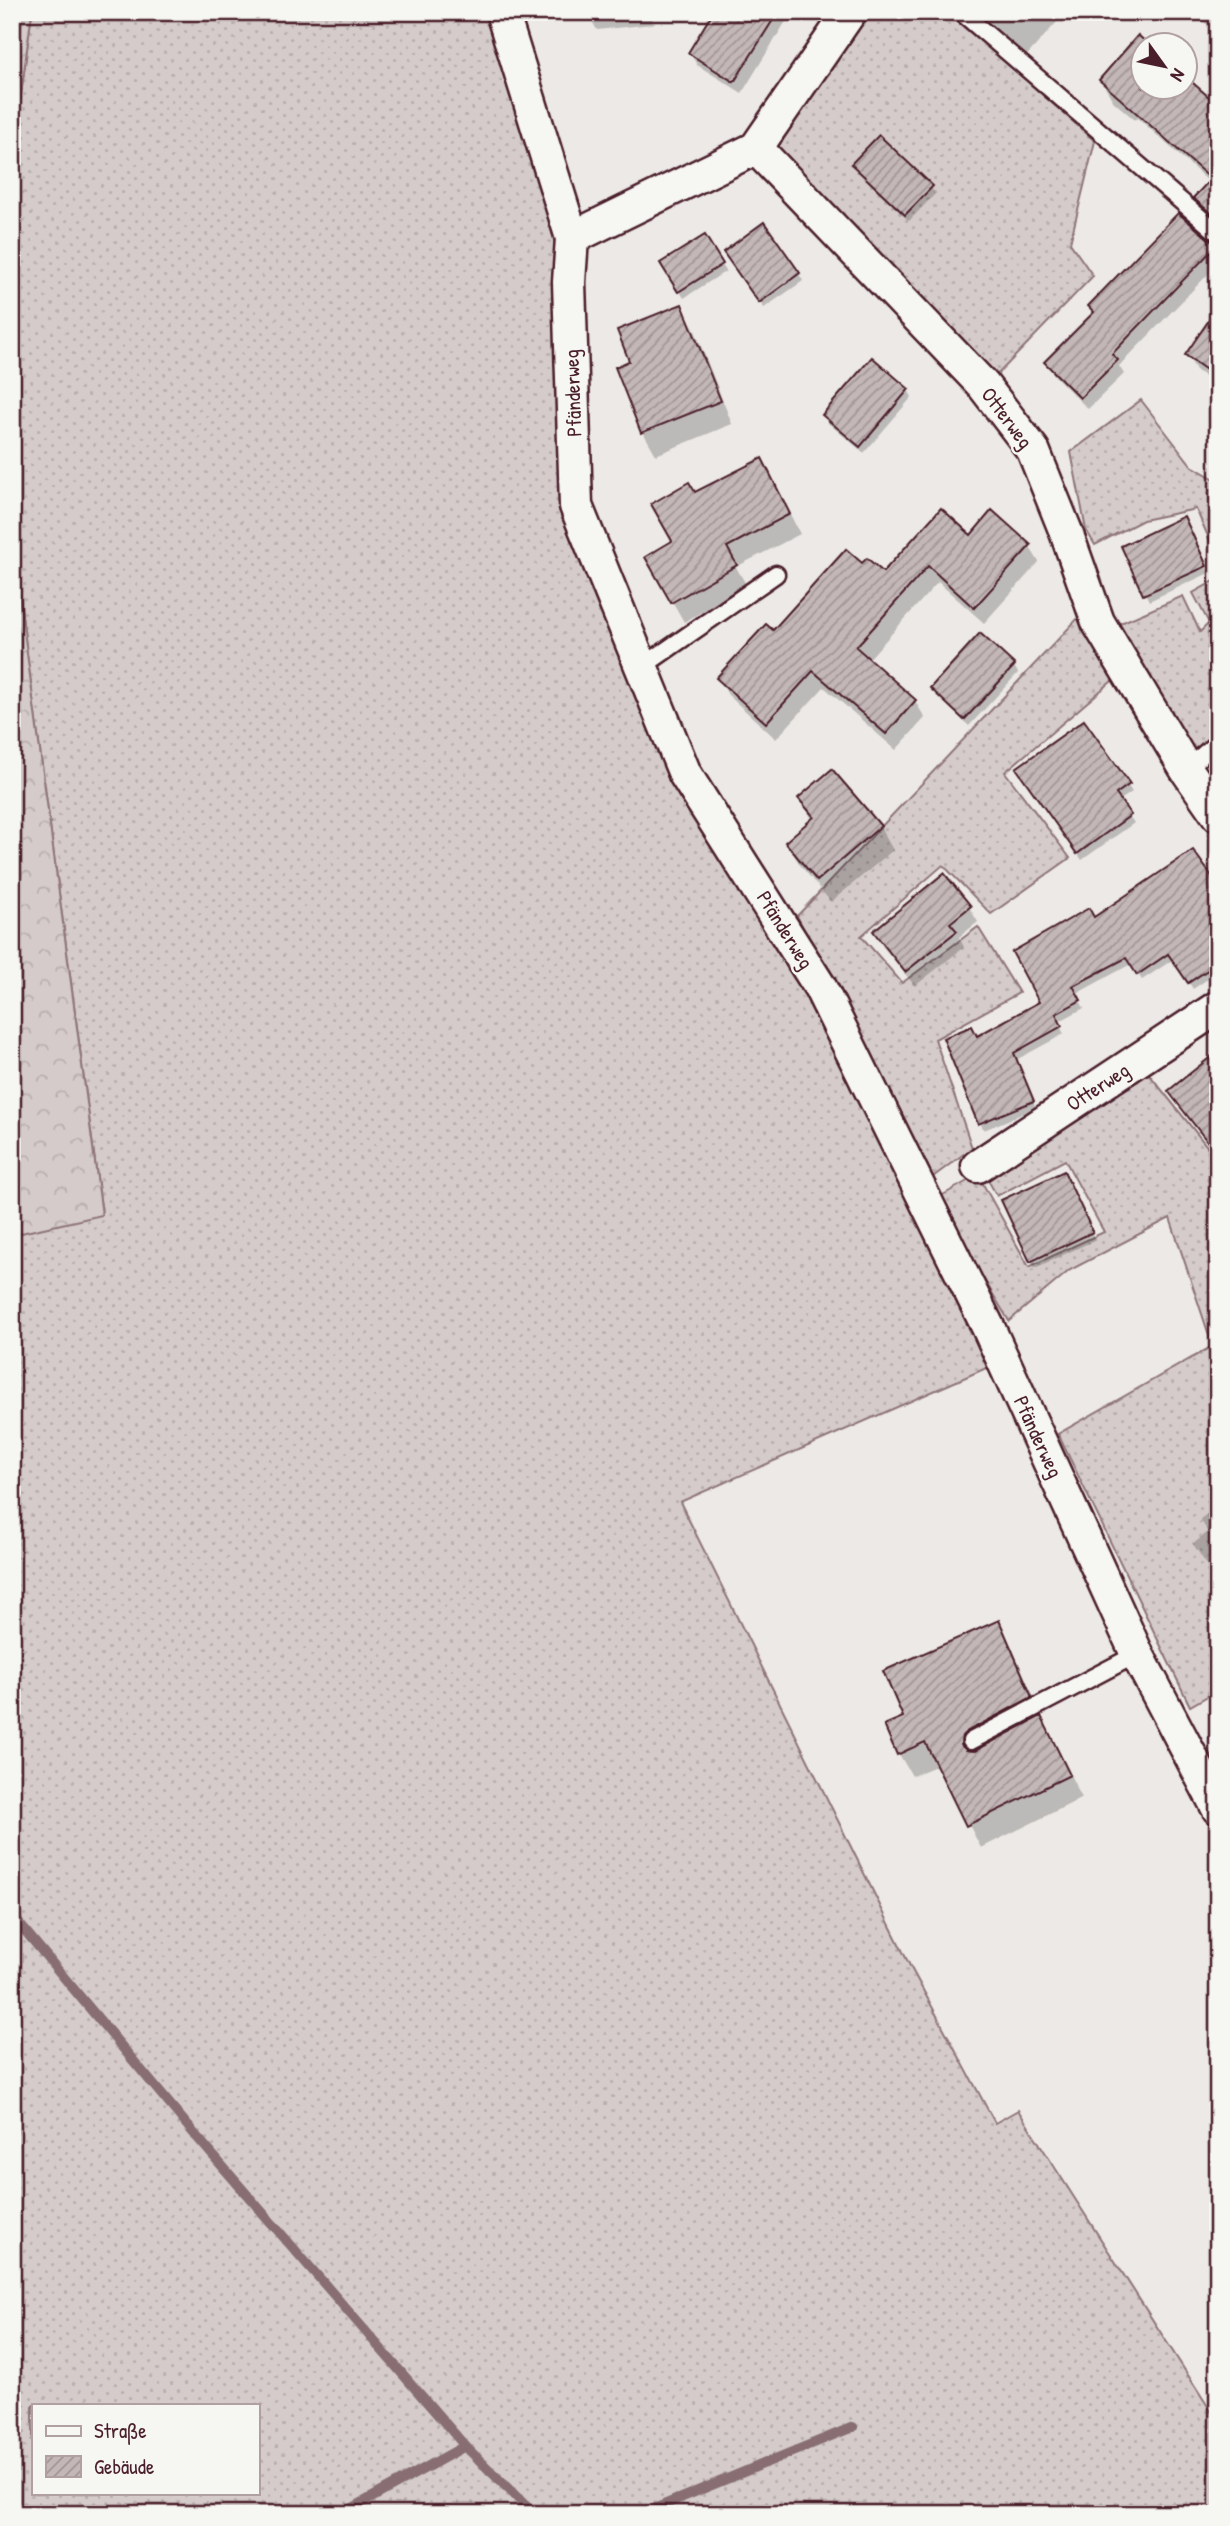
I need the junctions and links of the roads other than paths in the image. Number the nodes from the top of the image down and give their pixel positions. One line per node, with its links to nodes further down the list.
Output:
1 (502, 12): 6 (street, Pfänderweg)
2 (850, 12): 4 (street)
3 (961, 12): 5 (lane)
4 (756, 149): 6 (street); 10 (street, Otterweg)
5 (1218, 233)
6 (572, 238): 8 (street, Pfänderweg)
7 (776, 574): 8 (lane)
8 (642, 667): 14 (street, Pfänderweg)
9 (1218, 742): 10 (lane)
10 (1186, 769): 11 (street, Otterweg)
11 (1218, 815)
12 (1218, 1007): 13 (street, Otterweg)
13 (978, 1166)
14 (1138, 1654): 15 (lane); 16 (street, Pfänderweg)
15 (971, 1741)
16 (1218, 1808)

